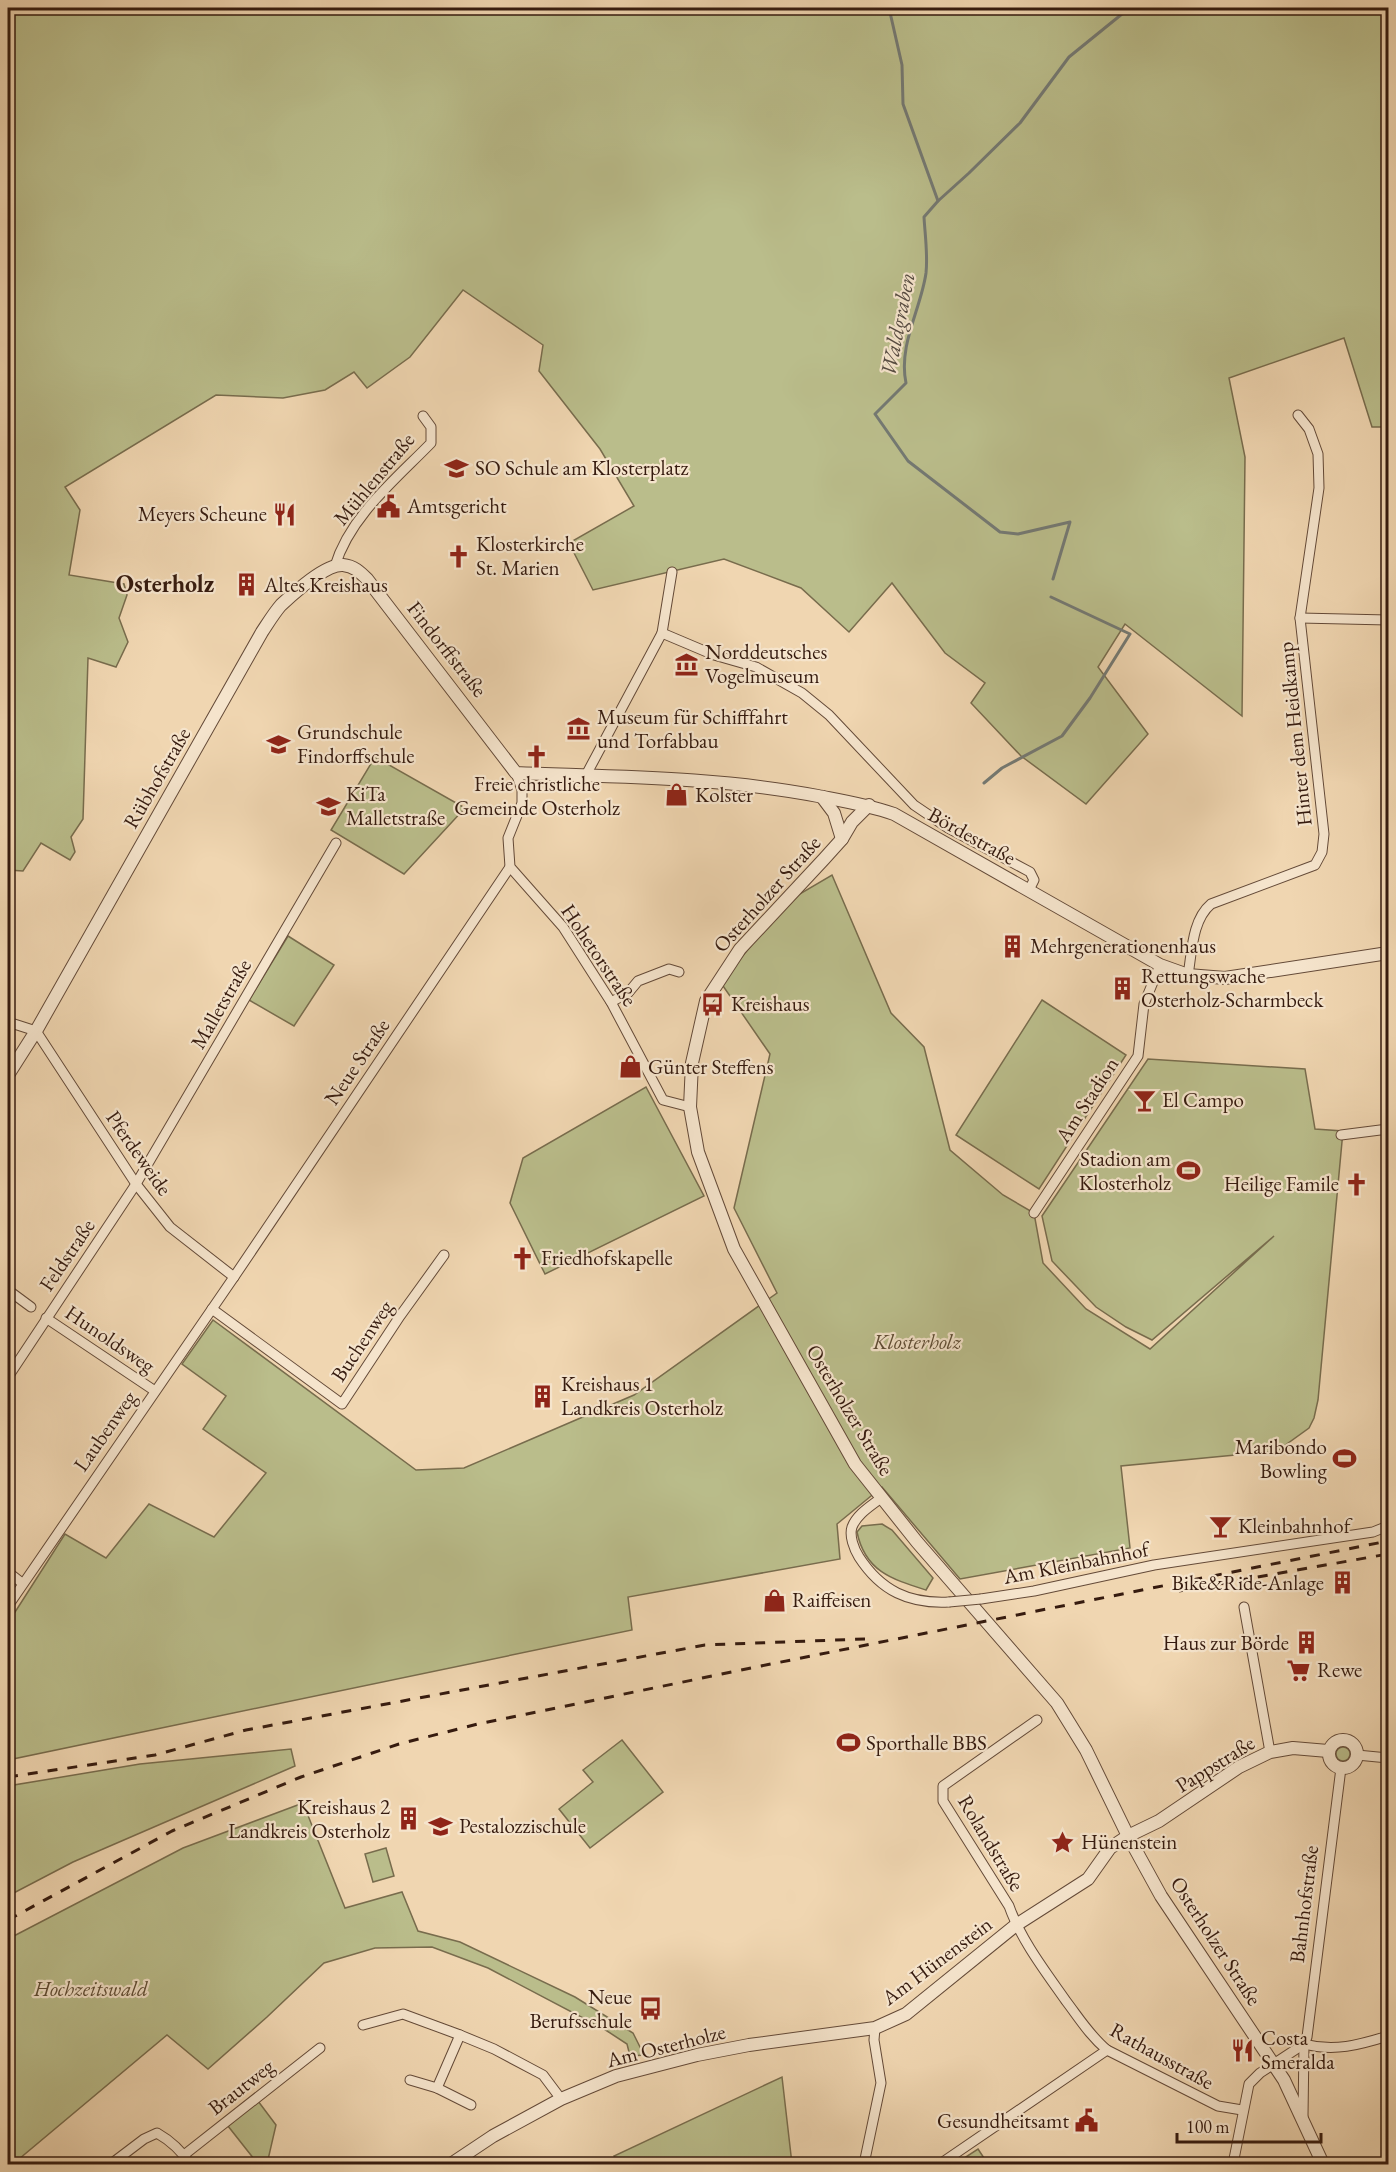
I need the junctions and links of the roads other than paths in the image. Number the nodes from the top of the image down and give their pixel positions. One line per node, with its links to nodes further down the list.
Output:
1 (423, 416): 3 (street, Mühlenstraße)
2 (1298, 416): 5 (street, Hinter dem Heidkamp)
3 (335, 566): 8 (street, Findorffstraße); 22 (street, Rübhofstraße)
4 (672, 572): 7 (street)
5 (1300, 618): 6 (street); 19 (street, Hinter dem Heidkamp)
6 (1389, 620)
7 (662, 633): 9 (street); 15 (street)
8 (516, 773): 9 (street, Bördestraße); 14 (street)
9 (586, 776): 10 (street, Bördestraße)
10 (822, 797): 11 (street, Bördestraße); 12 (street)
11 (869, 805): 12 (street, Osterholzer Straße); 15 (street, Bördestraße)
12 (842, 839): 24 (street, Osterholzer Straße)
13 (336, 843): 27 (street, Malletstraße)
14 (510, 867): 20 (street, Hohetorstraße); 30 (street, Neue Straße)
15 (1029, 890): 17 (street, Bördestraße)
16 (1389, 953): 19 (street, Bördestraße)
17 (1160, 965): 19 (street, Bördestraße); 28 (street, Am Stadion)
18 (679, 972): 20 (street)
19 (1188, 975)
20 (611, 1002): 24 (street, Hohetorstraße)
21 (8, 1022): 22 (street)
22 (36, 1030): 23 (street, Rübhofstraße); 27 (street, Pferdeweide)
23 (8, 1075)
24 (690, 1107): 37 (street, Osterholzer Straße)
25 (1389, 1129): 26 (street)
26 (1341, 1135)
27 (136, 1184): 30 (street, Pferdeweide); 34 (street, Feldstraße)
28 (1034, 1213)
29 (444, 1255): 33 (street, Buchenweg)
30 (234, 1277): 33 (street, Laubenweg)
31 (8, 1290): 32 (street)
32 (31, 1307)
33 (212, 1309): 36 (street, Laubenweg)
34 (46, 1318): 35 (street, Feldstraße); 36 (street, Hunoldsweg)
35 (8, 1377)
36 (155, 1391): 40 (street, Laubenweg)
37 (881, 1498): 38 (street, Am Kleinbahnhof, bridge); 49 (street, Osterholzer Straße)
38 (1388, 1527)
39 (8, 1572): 40 (street)
40 (22, 1583): 41 (street, Laubenweg)
41 (8, 1606)
42 (1244, 1607): 45 (street)
43 (1037, 1720): 50 (street, Rolandstraße)
44 (1328, 1751): 45 (street, Pappstraße); 46 (street); 48 (street)
45 (1270, 1752): 49 (street, Pappstraße)
46 (1357, 1755): 47 (street); 48 (street)
47 (1389, 1758)
48 (1341, 1768): 55 (street, Bahnhofstraße)
49 (1128, 1836): 50 (street, Am Hünenstein); 58 (street, Osterholzer Straße)
50 (1016, 1925): 52 (street, Am Hünenstein); 57 (street, Rathausstraße)
51 (363, 2025): 53 (street)
52 (875, 2028): 61 (street, Am Osterholze); 69 (street, Am Hünenstein)
53 (460, 2035): 60 (street); 61 (street)
54 (1389, 2036): 55 (street)
55 (1304, 2044): 58 (street); 64 (street, Bahnhofstraße)
56 (320, 2048): 65 (street, Brautweg)
57 (1107, 2050): 63 (street, Rathausstraße); 70 (street)
58 (1274, 2064): 63 (street); 64 (street, Bahnhofstraße)
59 (410, 2080): 60 (street)
60 (437, 2088): 62 (street)
61 (561, 2099): 68 (street, Am Osterholze)
62 (471, 2105)
63 (1242, 2110): 71 (street)
64 (1303, 2116): 72 (street, Bahnhofstraße)
65 (184, 2155): 66 (street); 67 (street)
66 (111, 2164)
67 (189, 2164)
68 (451, 2164)
69 (864, 2164)
70 (940, 2164)
71 (1233, 2164)
72 (1323, 2164)

